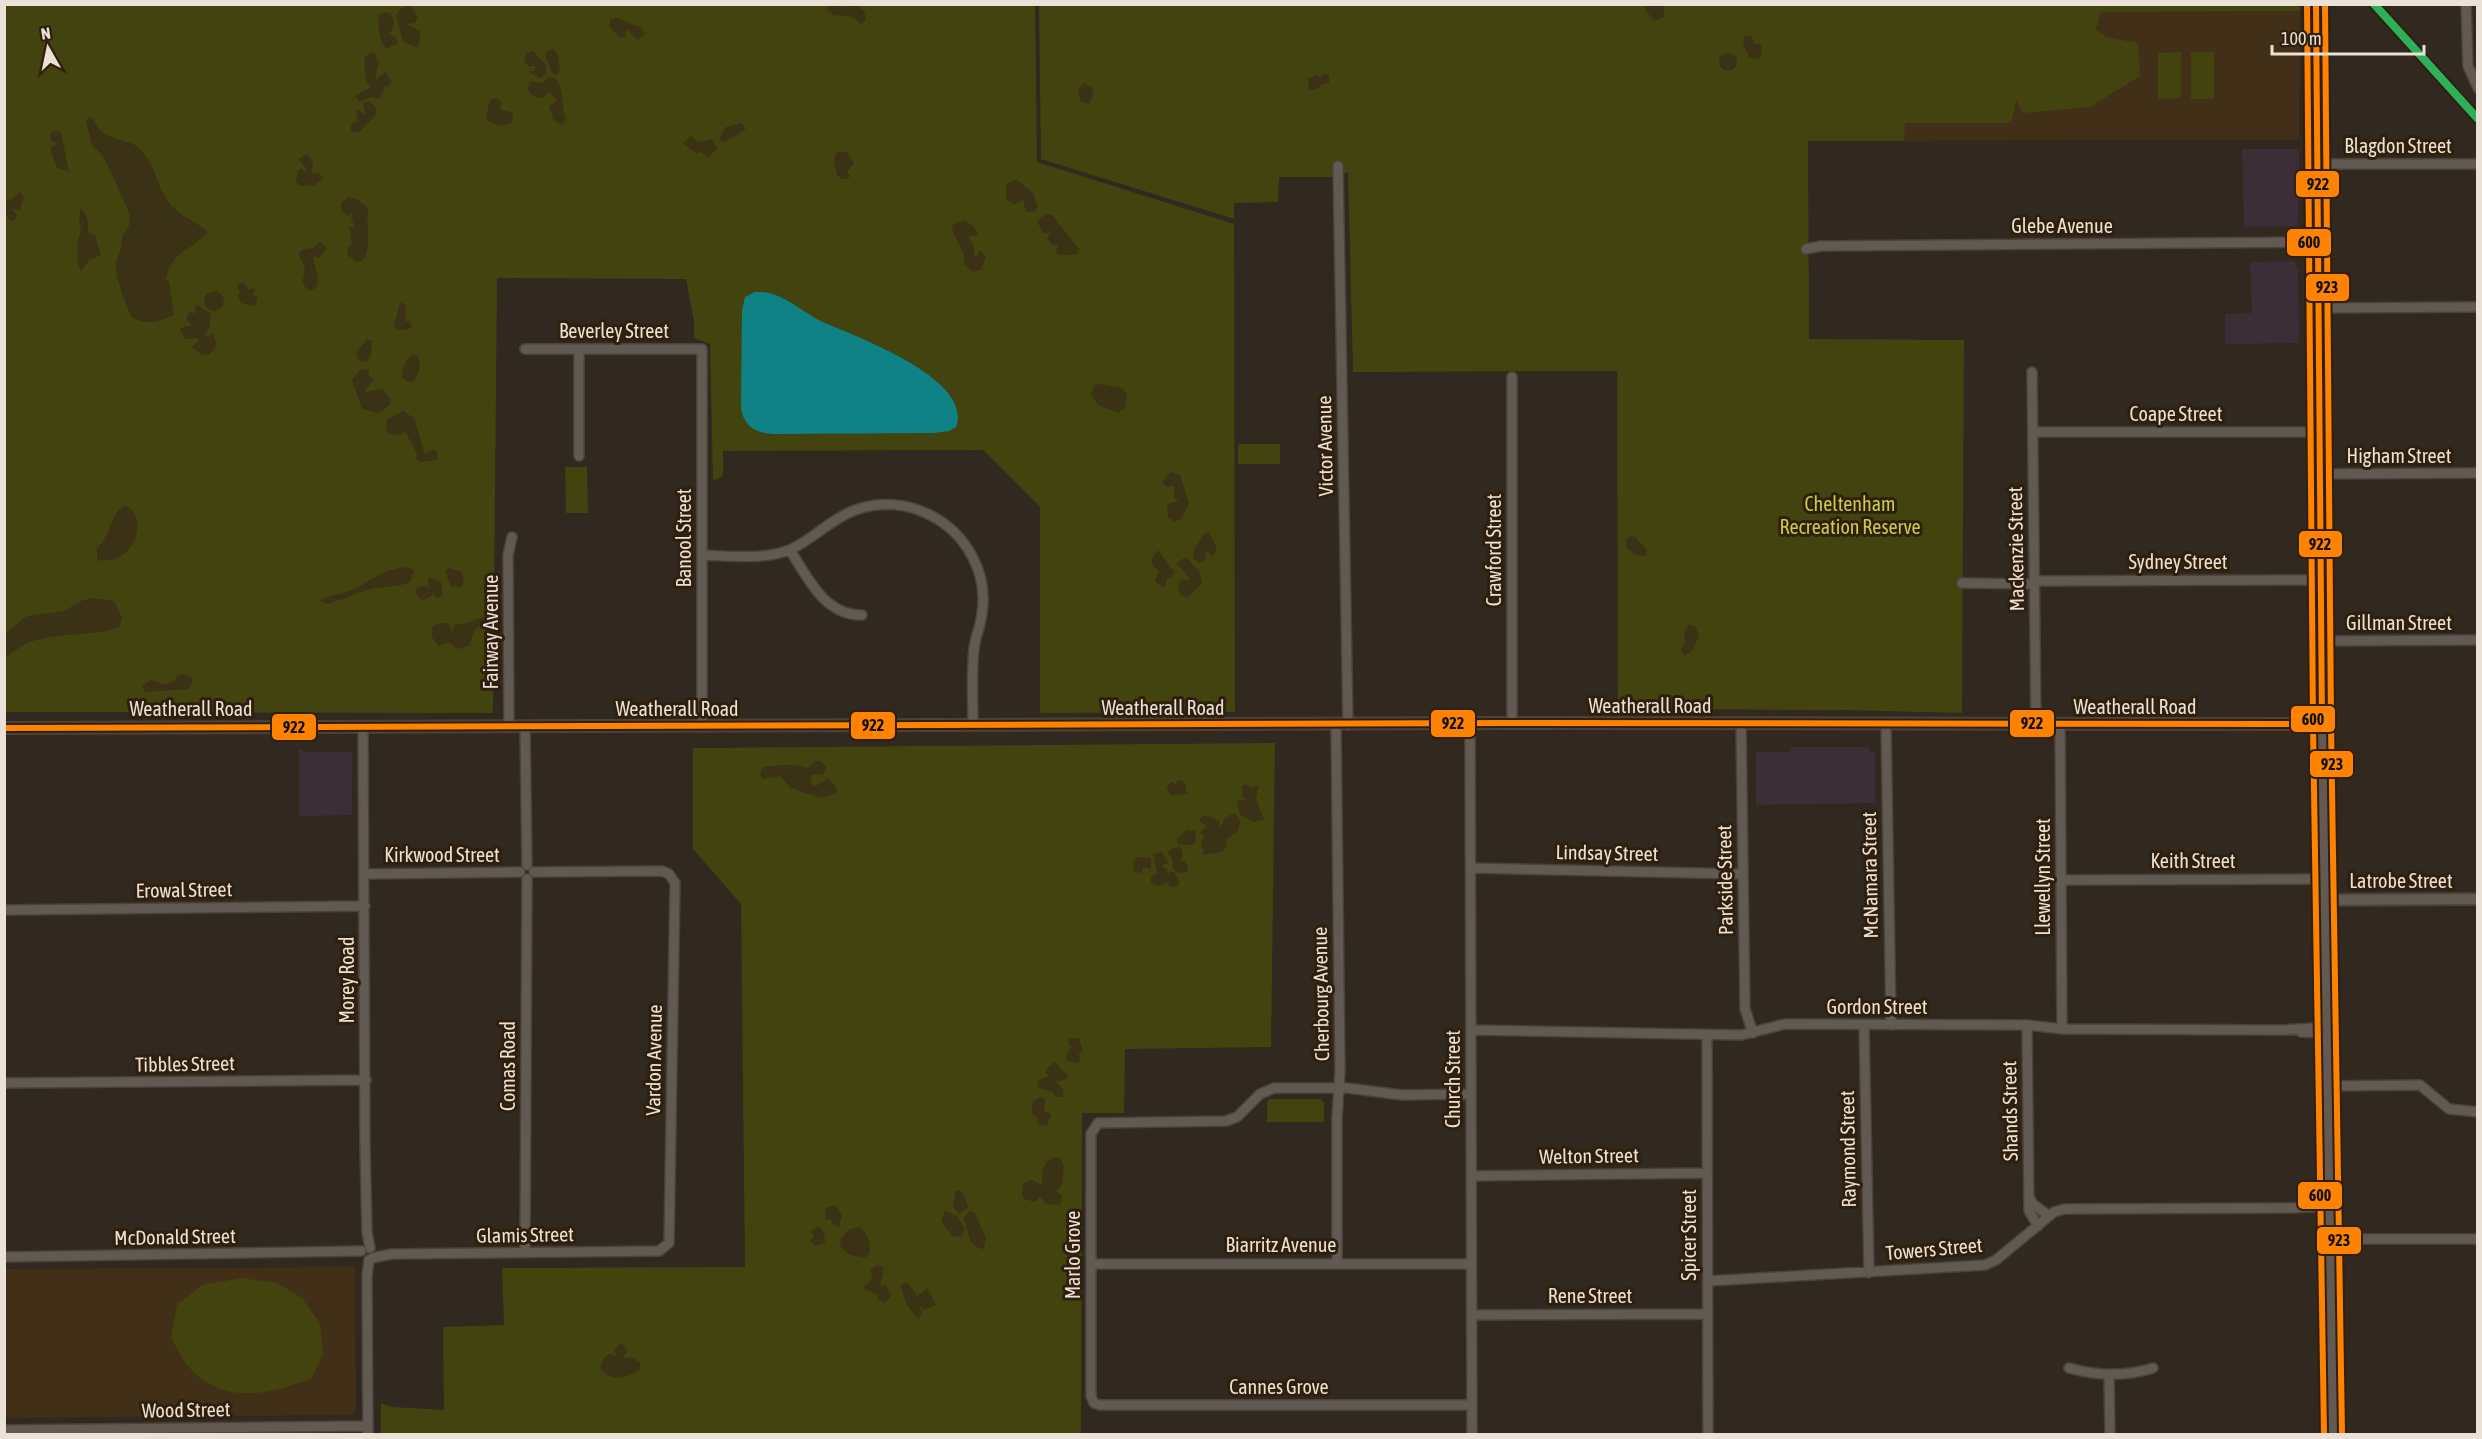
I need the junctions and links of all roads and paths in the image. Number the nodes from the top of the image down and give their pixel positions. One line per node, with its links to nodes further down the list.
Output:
1 (2316, 4): 4 (main road)
2 (2466, 4): 3 (street)
3 (2478, 88)
4 (2318, 164): 5 (street, Blagdon Street); 7 (main road)
5 (2478, 164)
6 (1338, 166): 35 (street, Victor Avenue)
7 (2318, 242): 8 (street, Glebe Avenue); 10 (main road)
8 (1806, 249)
9 (2478, 307): 10 (street)
10 (2319, 308): 17 (main road)
11 (525, 349): 12 (street, Beverley Street)
12 (579, 349): 13 (street, Beverley Street); 18 (street)
13 (702, 349): 23 (street, Banool Street)
14 (2032, 372): 16 (street, Mackenzie Street)
15 (1512, 377): 30 (street, Crawford Street)
16 (2033, 432): 17 (street, Coape Street); 25 (street, Mackenzie Street)
17 (2320, 432): 20 (main road)
18 (579, 456)
19 (2478, 473): 20 (street, Higham Street)
20 (2320, 474): 24 (main road)
21 (512, 537): 41 (street, Fairway Avenue)
22 (790, 550): 23 (street); 27 (street); 39 (street)
23 (703, 555): 38 (street, Banool Street)
24 (2321, 580): 25 (street, Sydney Street); 29 (main road)
25 (2035, 582): 26 (street, Sydney Street); 36 (street, Mackenzie Street)
26 (1962, 583)
27 (862, 615)
28 (2478, 640): 29 (street, Gillman Street)
29 (2322, 641): 34 (main road)
30 (1512, 723): 31 (street, Weatherall Road); 32 (street, Weatherall Road)
31 (1470, 724): 35 (street, Weatherall Road); 44 (street, Church Street)
32 (1741, 724): 33 (street, Weatherall Road); 48 (street, Parkside Street)
33 (1886, 724): 36 (street, Weatherall Road); 56 (street, McNamara Street)
34 (2322, 724): 37 (street, Weatherall Road); 49 (main road)
35 (1342, 725): 39 (street, Weatherall Road); 66 (street, Cherbourg Avenue)
36 (2036, 725): 37 (street, Weatherall Road)
37 (2060, 725): 50 (street, Llewellyn Street)
38 (702, 726): 39 (street, Weatherall Road); 42 (street, Weatherall Road)
39 (973, 726)
40 (363, 727): 41 (street, Weatherall Road); 43 (street, Weatherall Road); 47 (street, Morey Road)
41 (509, 727): 42 (street, Weatherall Road)
42 (525, 727): 46 (street, Comas Road)
43 (4, 728)
44 (1471, 868): 48 (street, Lindsay Street); 59 (street, Church Street)
45 (662, 871): 46 (street, Kirkwood Street); 77 (street, Vardon Avenue)
46 (527, 872): 47 (street, Kirkwood Street); 78 (street, Comas Road)
47 (364, 874): 53 (street, Morey Road)
48 (1743, 874): 61 (street, Parkside Street)
49 (2325, 879): 50 (street, Keith Street); 52 (main road)
50 (2061, 880): 58 (street, Llewellyn Street)
51 (2478, 899): 52 (street, Latrobe Street)
52 (2325, 900): 60 (main road)
53 (365, 906): 54 (street, Erowal Street); 63 (street, Morey Road)
54 (4, 910)
55 (1864, 1025): 56 (street, Gordon Street); 61 (street, Gordon Street); 84 (street, Raymond Street)
56 (1891, 1025): 57 (street, Gordon Street)
57 (2027, 1025): 58 (street, Gordon Street); 71 (street, Shands Street)
58 (2062, 1029): 60 (street, Gordon Street)
59 (1472, 1030): 62 (street, Gordon Street); 67 (street, Church Street)
60 (2327, 1030): 65 (main road)
61 (1753, 1033): 62 (street, Gordon Street)
62 (1707, 1035): 69 (street, Spicer Street)
63 (366, 1080): 64 (street, Tibbles Street); 79 (street, Morey Road)
64 (4, 1083)
65 (2328, 1086): 68 (street); 72 (main road)
66 (1339, 1088): 67 (street); 81 (street, Cherbourg Avenue); 82 (street, Marlo Grove)
67 (1471, 1095): 70 (street, Church Street)
68 (2478, 1112)
69 (1707, 1173): 70 (street, Welton Street); 85 (street, Spicer Street)
70 (1472, 1176): 83 (street, Church Street)
71 (2029, 1197): 73 (street); 74 (street, Shands Street)
72 (2330, 1209): 73 (street, Towers Street); 75 (main road)
73 (2049, 1216): 74 (street, Towers Street)
74 (2038, 1226): 84 (street, Towers Street)
75 (2330, 1239): 76 (street); 98 (main road)
76 (2478, 1239)
77 (659, 1251): 78 (street, Glamis Street)
78 (525, 1253): 79 (street, Glamis Street)
79 (367, 1254): 80 (street, McDonald Street); 94 (street, Morey Road)
80 (4, 1257)
81 (1336, 1263): 82 (street, Biarritz Avenue); 83 (street, Biarritz Avenue)
82 (1091, 1264): 91 (street, Marlo Grove)
83 (1471, 1264): 87 (street, Church Street)
84 (1869, 1273): 85 (street, Towers Street)
85 (1708, 1281): 86 (street, Spicer Street)
86 (1707, 1314): 87 (street, Rene Street); 96 (street, Spicer Street)
87 (1472, 1315): 92 (street, Church Street)
88 (2069, 1368): 90 (street)
89 (2153, 1368): 90 (street)
90 (2109, 1375): 97 (street)
91 (1091, 1396): 92 (street, Cannes Grove)
92 (1472, 1406): 95 (street, Church Street)
93 (4, 1430): 94 (street, Wood Street)
94 (368, 1430)
95 (1472, 1434)
96 (1708, 1434)
97 (2110, 1434)
98 (2333, 1434)

